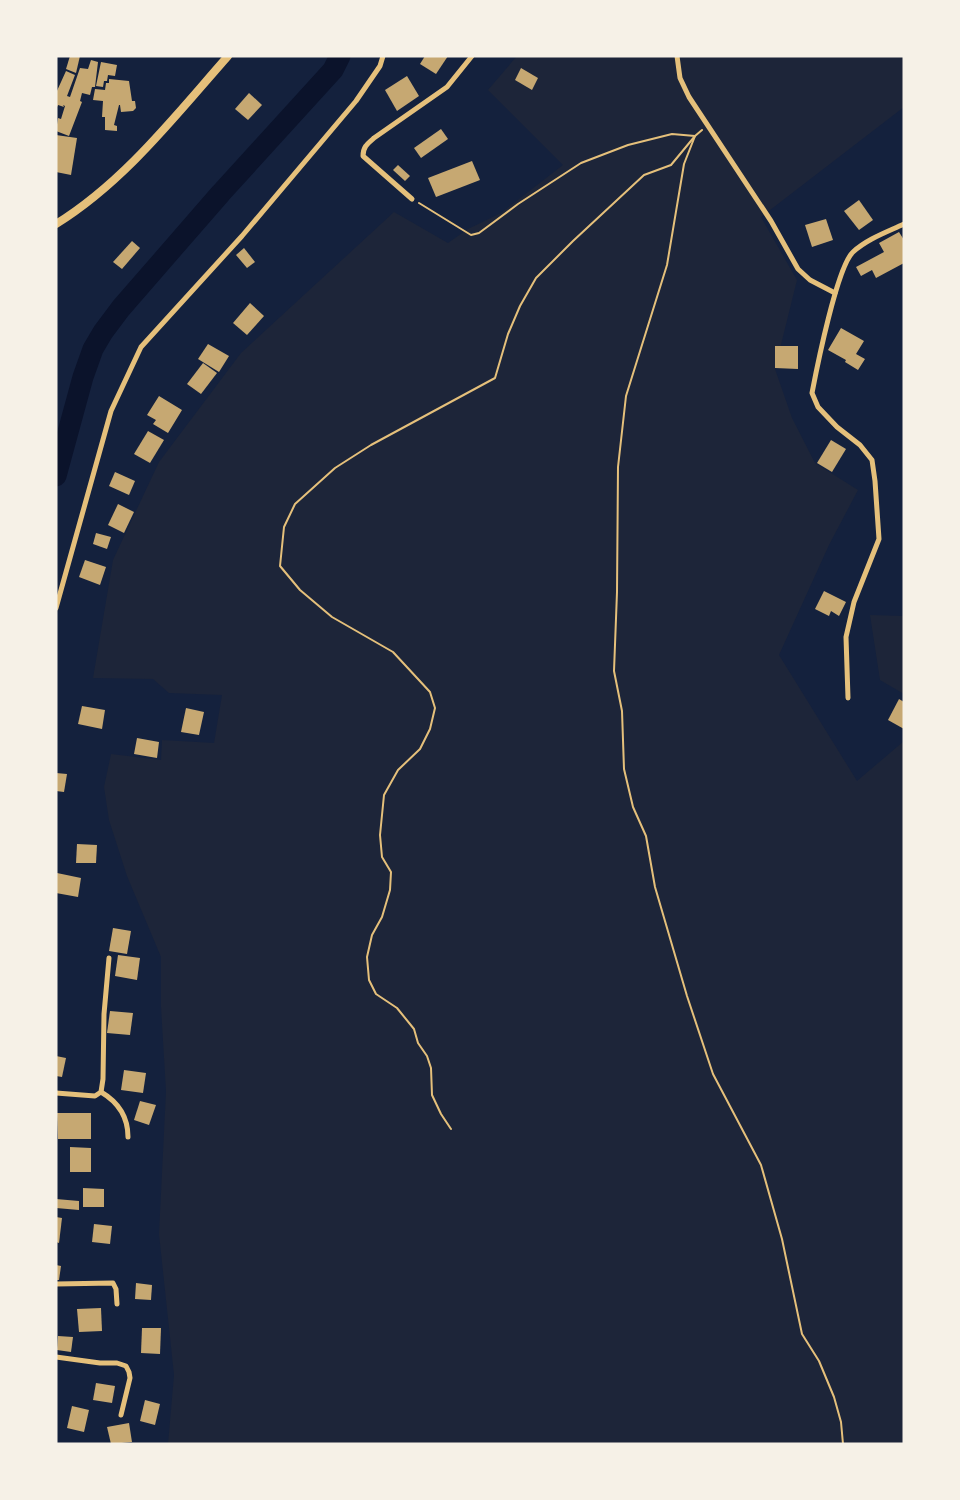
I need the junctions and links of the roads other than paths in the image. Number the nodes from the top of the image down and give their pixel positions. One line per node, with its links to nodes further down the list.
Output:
1 (228, 56): 6 (main road)
2 (383, 56): 9 (street)
3 (472, 56): 5 (street)
4 (677, 56): 8 (street)
5 (412, 199)
6 (56, 224)
7 (904, 224): 8 (street)
8 (835, 293): 10 (street)
9 (56, 608)
10 (848, 698)
11 (109, 958): 12 (street)
12 (101, 1092): 13 (street); 14 (street)
13 (56, 1093)
14 (128, 1137)
15 (56, 1284): 16 (street)
16 (117, 1304)
17 (56, 1357): 18 (street)
18 (121, 1415)

